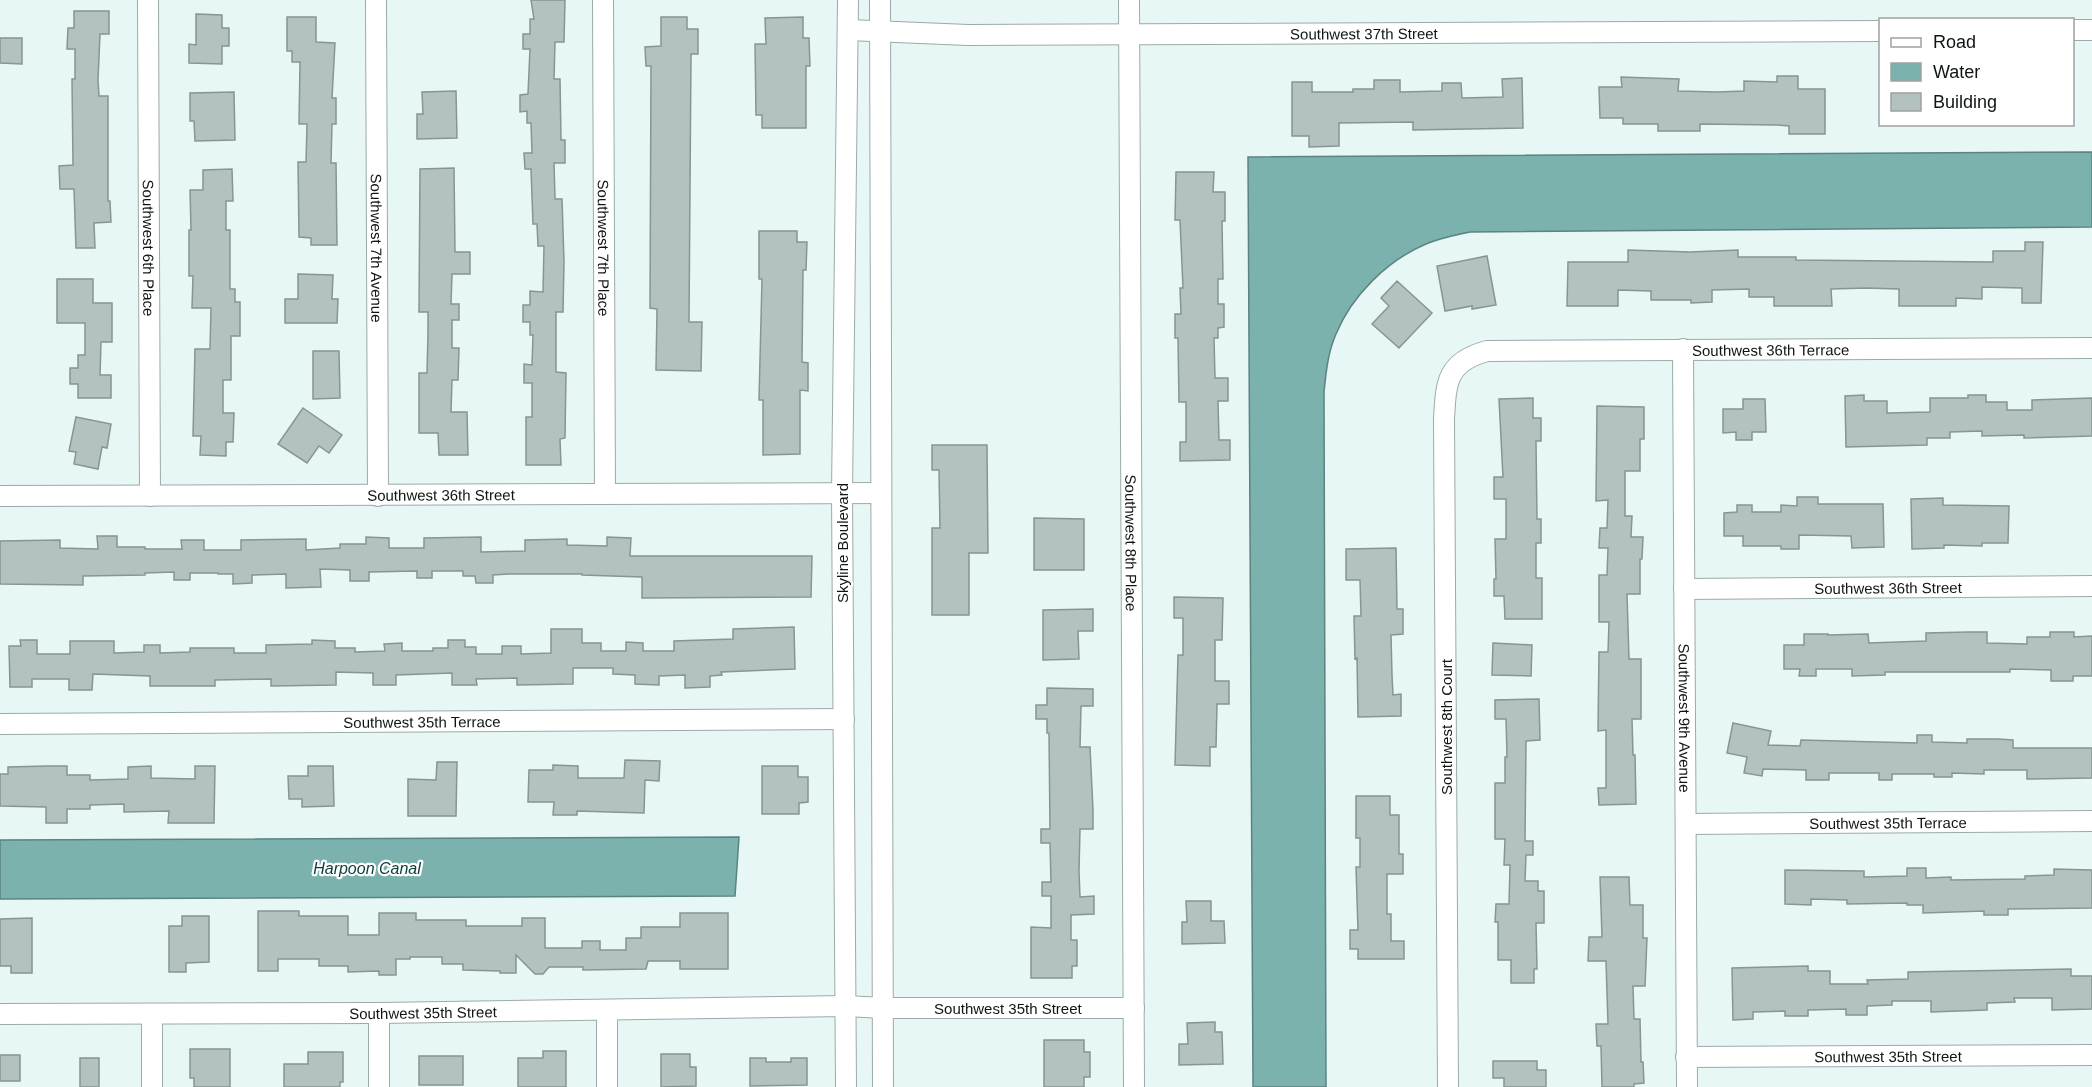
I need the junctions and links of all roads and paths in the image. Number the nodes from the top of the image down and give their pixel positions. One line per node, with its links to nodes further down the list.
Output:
1 (148, 0): 20 (street, Southwest 6th Place)
2 (376, 0): 21 (street, Southwest 7th Avenue)
3 (603, 0): 18 (street, Southwest 7th Place)
4 (848, 0): 7 (street, Skyline Boulevard)
5 (880, 0): 11 (street)
6 (1129, 0): 12 (street, Southwest 8th Place)
7 (848, 30): 11 (street, Southwest 37th Street); 16 (street, Skyline Boulevard)
8 (2074, 30): 9 (street)
9 (2092, 30)
10 (1879, 31): 12 (street, Southwest 37th Street)
11 (880, 32): 12 (street, Southwest 37th Street); 17 (street)
12 (1129, 34): 30 (street, Southwest 8th Place)
13 (2092, 348): 14 (street, Southwest 36th Terrace)
14 (1683, 350): 15 (street, Southwest 36th Terrace); 23 (street, Southwest 9th Avenue)
15 (1454, 369): 43 (street, Southwest 8th Court)
16 (842, 493): 17 (street, Southwest 36th Street); 18 (street, Southwest 36th Street); 24 (street, Skyline Boulevard)
17 (881, 493): 29 (street)
18 (605, 494): 21 (street, Southwest 36th Street)
19 (0, 496): 20 (street, Southwest 36th Street)
20 (150, 496): 21 (street, Southwest 36th Street)
21 (378, 496)
22 (2092, 586): 23 (street, Southwest 36th Street)
23 (1684, 589): 27 (street, Southwest 9th Avenue)
24 (844, 718): 25 (street, Southwest 35th Terrace); 28 (street, Skyline Boulevard)
25 (0, 724)
26 (2092, 821): 27 (street, Southwest 35th Terrace)
27 (1686, 824): 36 (street, Southwest 9th Avenue)
28 (846, 1006): 29 (street, Southwest 35th Street); 31 (street, Southwest 35th Street); 40 (street, Skyline Boulevard)
29 (883, 1008): 30 (street, Southwest 35th Street); 41 (street)
30 (1134, 1008): 42 (street, Southwest 8th Place)
31 (607, 1010): 32 (street, Southwest 35th Street); 39 (street)
32 (379, 1012): 34 (street, Southwest 35th Street); 38 (street)
33 (0, 1014): 34 (street, Southwest 35th Street)
34 (152, 1014): 37 (street)
35 (2092, 1055): 36 (street, Southwest 35th Street)
36 (1686, 1057): 44 (street, Southwest 9th Avenue)
37 (152, 1087)
38 (379, 1087)
39 (607, 1087)
40 (846, 1087)
41 (883, 1087)
42 (1134, 1087)
43 (1448, 1087)
44 (1687, 1087)

